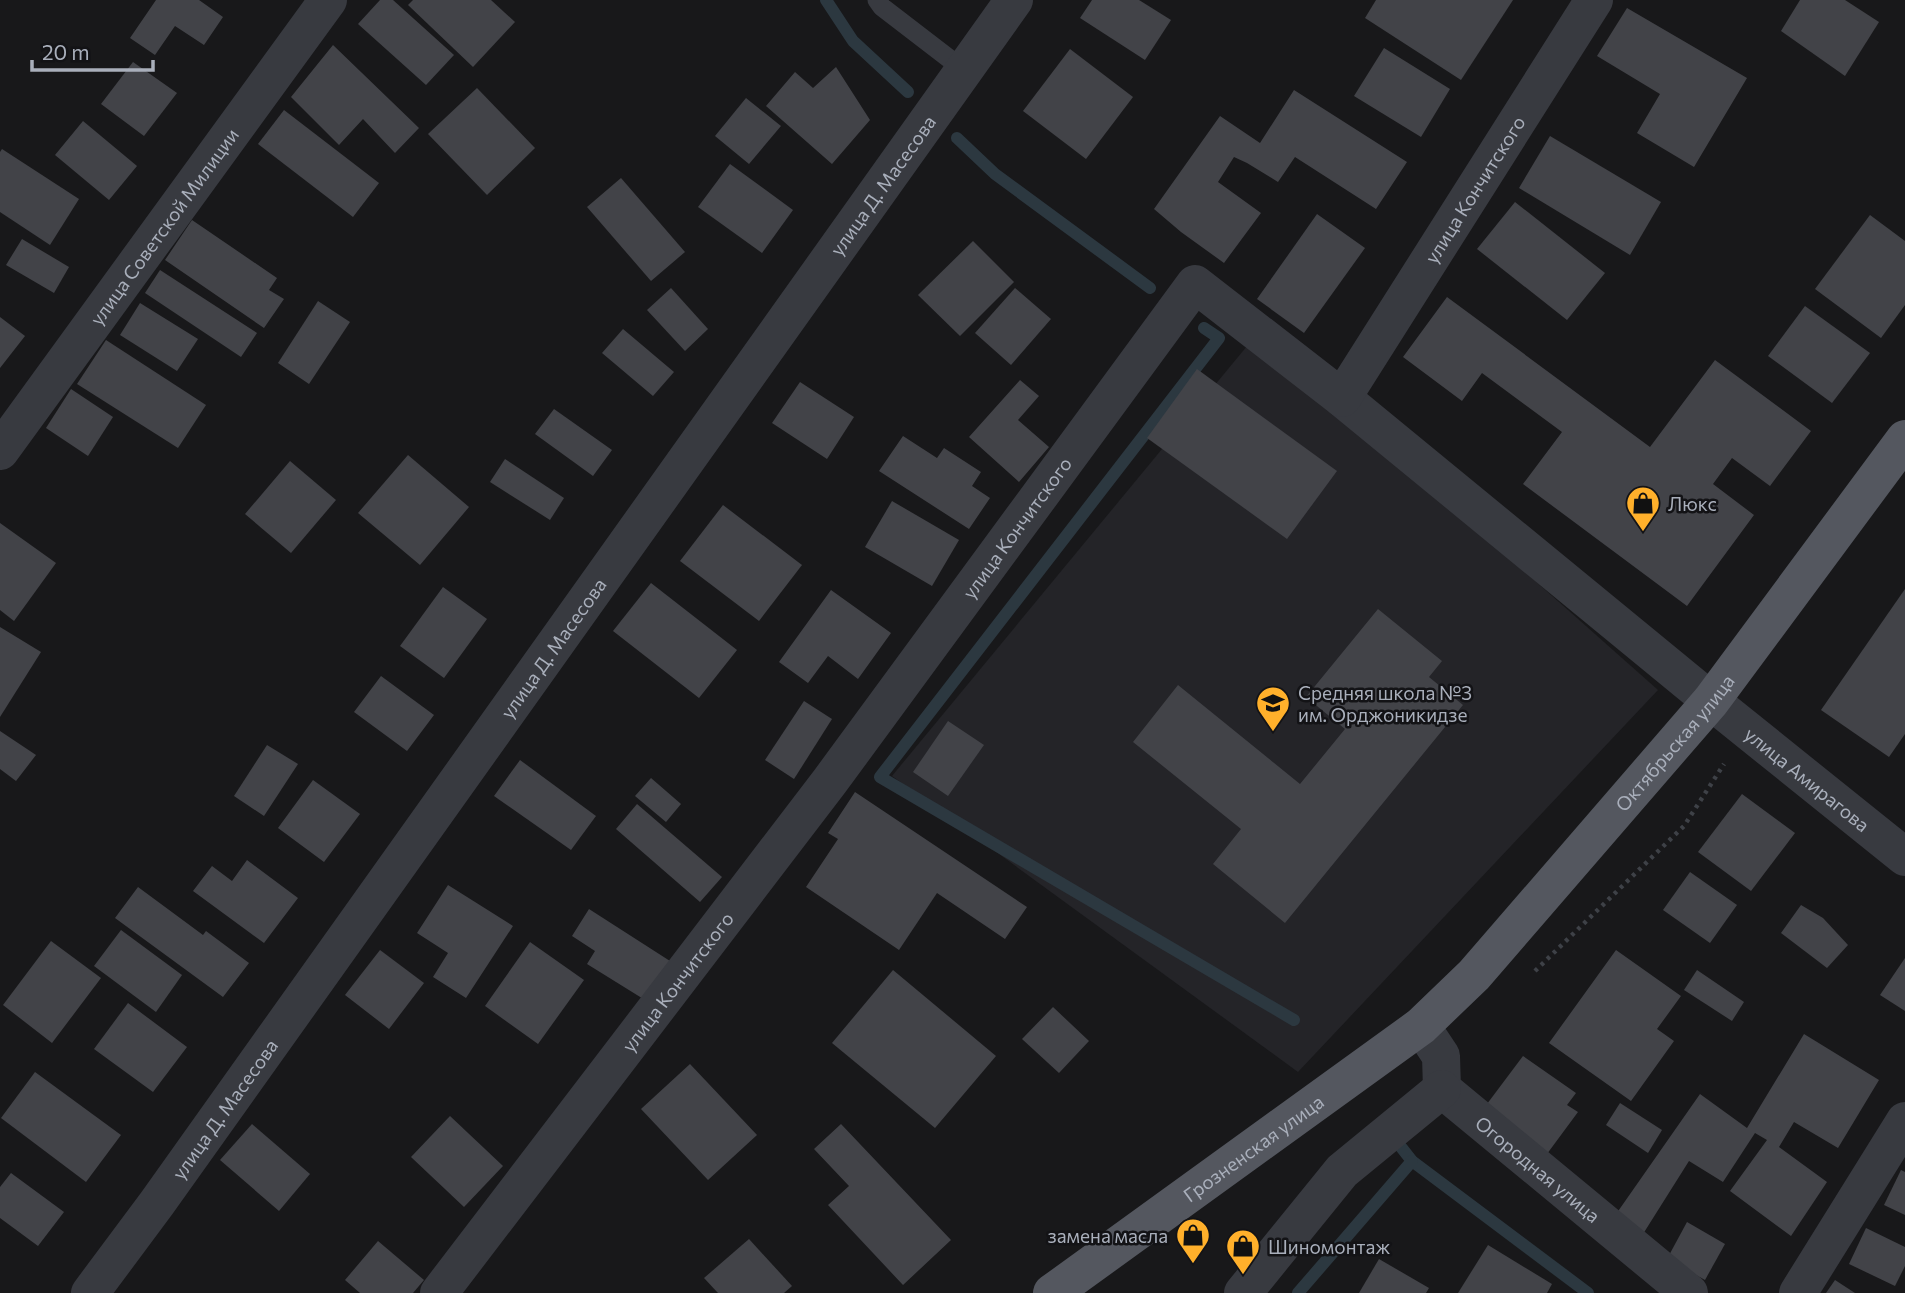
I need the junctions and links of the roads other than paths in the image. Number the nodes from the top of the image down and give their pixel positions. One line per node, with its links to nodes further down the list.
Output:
1 (328, 0): 8 (street, улица Советской Милиции)
2 (877, 0): 5 (lane)
3 (1014, 0): 5 (street, улица Д. Масесова)
4 (1594, 0): 6 (street, улица Кончитского)
5 (964, 70): 14 (street, улица Д. Масесова)
6 (1342, 398): 9 (street, улица Амирагова); 15 (street, улица Кончитского)
7 (1905, 439): 9 (main road, Октябрьская улица)
8 (0, 451)
9 (1711, 701): 10 (street, улица Амирагова); 11 (main road, Октябрьская улица)
10 (1905, 857)
11 (1421, 1026): 12 (street); 16 (main road, Грозненская улица)
12 (1442, 1089): 17 (street); 18 (street, Огородная улица)
13 (1905, 1121): 19 (street)
14 (90, 1293)
15 (439, 1293)
16 (1052, 1293)
17 (1243, 1293)
18 (1689, 1293)
19 (1798, 1293)

